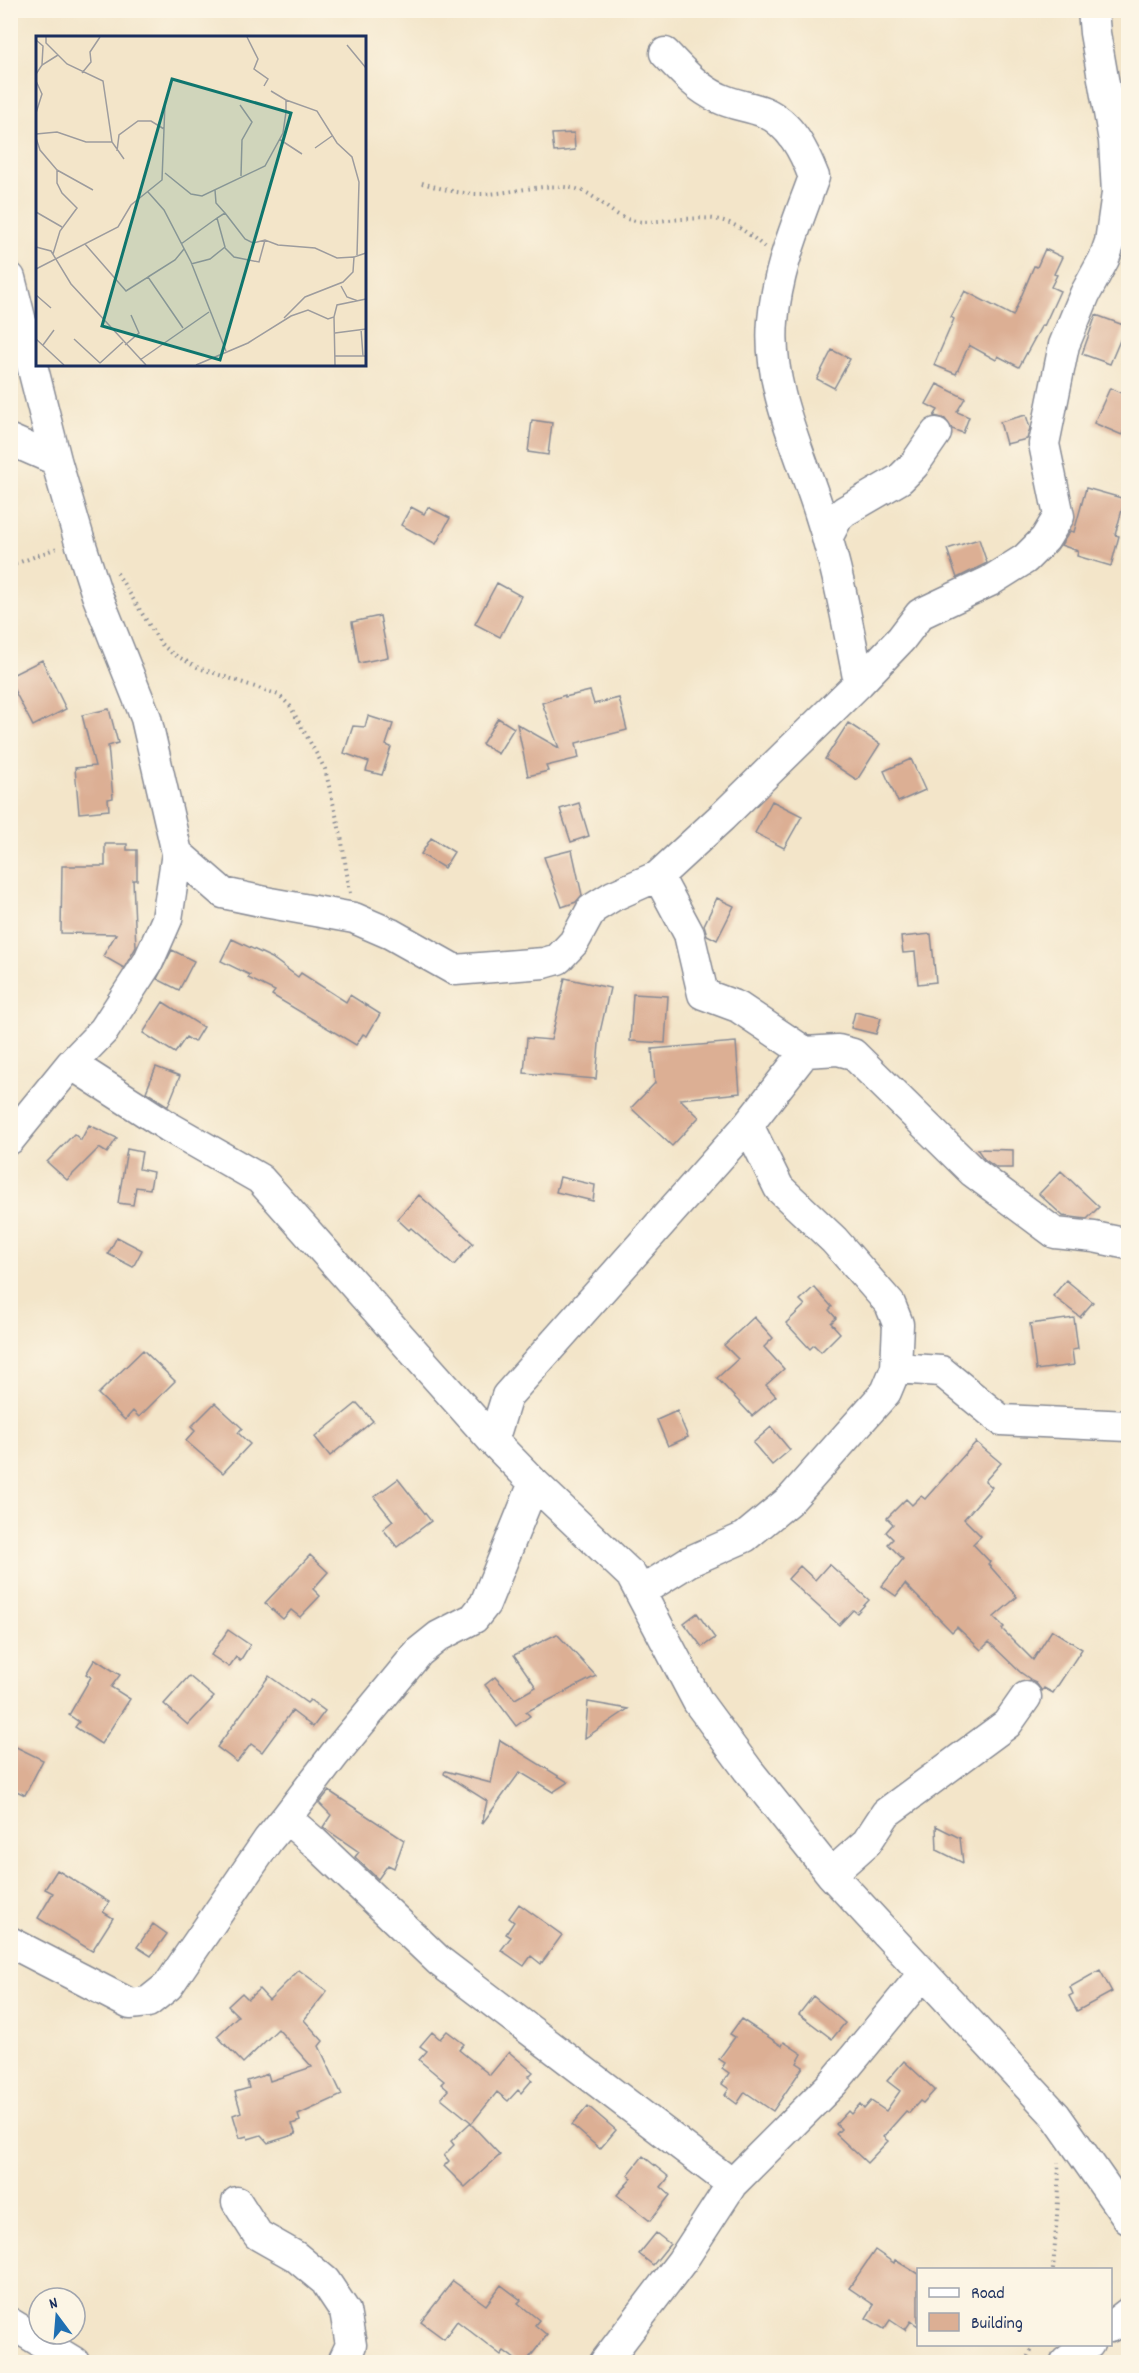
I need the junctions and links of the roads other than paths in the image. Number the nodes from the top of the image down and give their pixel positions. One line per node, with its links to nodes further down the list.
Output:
1 (1093, 10): 3 (street)
2 (665, 53): 8 (street)
3 (1116, 260): 9 (street)
4 (10, 278): 7 (street)
5 (936, 433): 8 (street)
6 (10, 440): 7 (street)
7 (56, 460): 10 (street)
8 (827, 538): 9 (street)
9 (859, 683): 11 (street)
10 (177, 853): 11 (street); 13 (street)
11 (657, 876): 12 (street)
12 (804, 1052): 14 (street); 16 (street)
13 (71, 1064): 15 (street); 19 (street)
14 (748, 1125): 17 (street); 19 (street)
15 (10, 1138)
16 (1128, 1244)
17 (896, 1368): 18 (street); 21 (street)
18 (1128, 1426)
19 (494, 1441): 20 (street)
20 (534, 1483): 21 (street); 23 (street)
21 (640, 1592): 24 (street)
22 (1026, 1697): 24 (street)
23 (286, 1818): 25 (street); 27 (street)
24 (831, 1874): 26 (street)
25 (10, 1942)
26 (923, 1974): 27 (street); 29 (street)
27 (732, 2184): 36 (street)
28 (237, 2202): 35 (street)
29 (1128, 2219)
30 (1128, 2313): 32 (street)
31 (10, 2323): 34 (street)
32 (1112, 2325)
33 (1086, 2346): 37 (street)
34 (74, 2362)
35 (343, 2362)
36 (605, 2362)
37 (1066, 2362)

